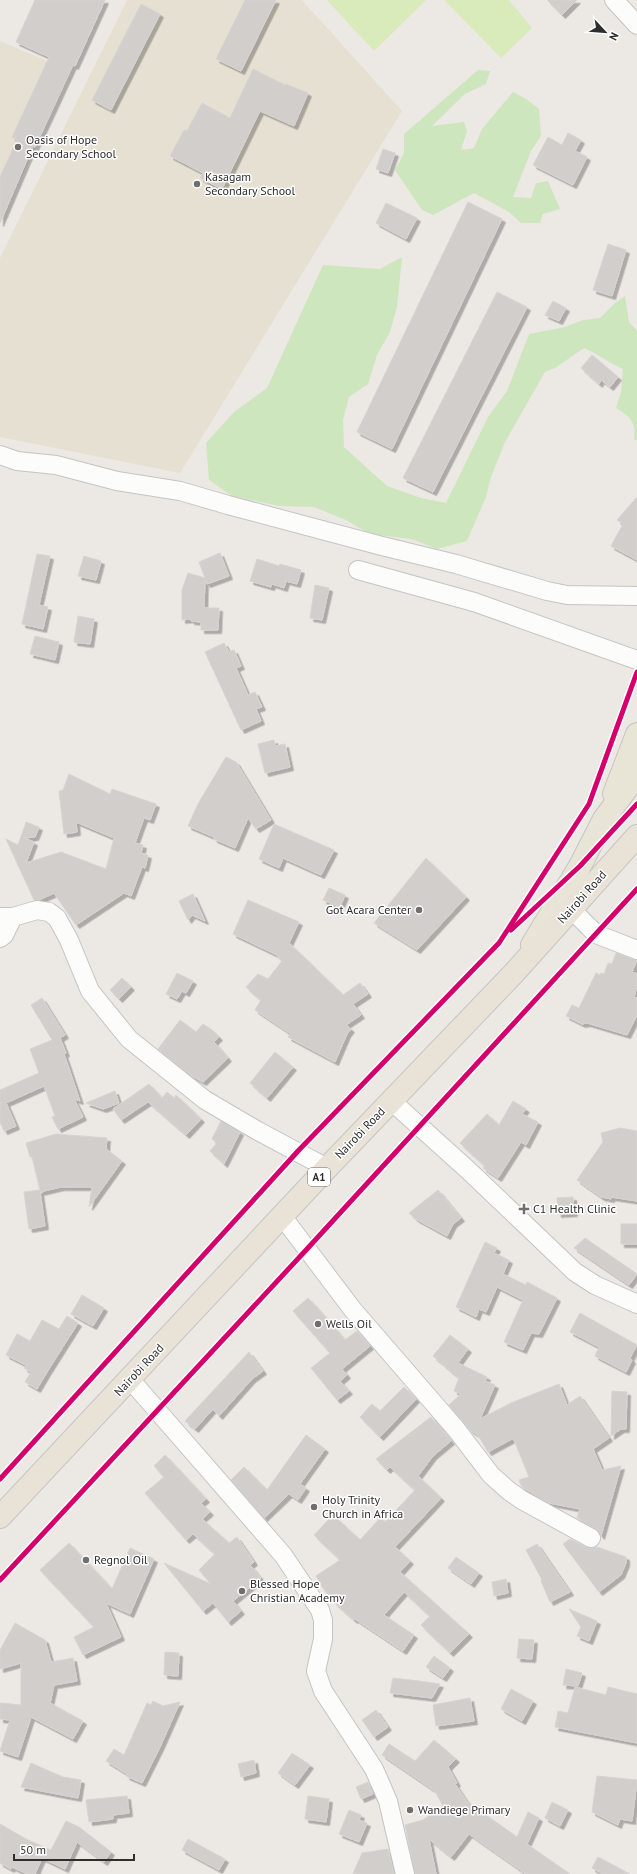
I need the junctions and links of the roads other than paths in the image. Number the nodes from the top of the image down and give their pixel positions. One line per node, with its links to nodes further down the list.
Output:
1 (614, 0): 2 (street)
2 (637, 25)
3 (0, 455): 5 (street)
4 (358, 570): 6 (street)
5 (637, 596)
6 (637, 660)
7 (637, 734): 9 (main road)
8 (637, 775): 9 (main road)
9 (604, 819): 16 (main road)
10 (637, 836): 16 (highway, Nairobi Road / A1)
11 (637, 852): 12 (highway, Nairobi Road / A1)
12 (578, 916): 15 (street); 17 (highway, Nairobi Road / A1)
13 (7, 917): 14 (street); 18 (street)
14 (0, 938)
15 (637, 950)
16 (514, 973): 18 (highway, Nairobi Road / A1)
17 (397, 1106): 19 (highway, Nairobi Road / A1); 20 (street)
18 (327, 1168): 22 (highway, Nairobi Road / A1)
19 (288, 1224): 21 (highway, Nairobi Road / A1); 24 (street)
20 (637, 1304)
21 (135, 1385): 23 (highway, Nairobi Road / A1); 25 (street)
22 (0, 1517)
23 (0, 1529)
24 (591, 1538)
25 (405, 1874)

